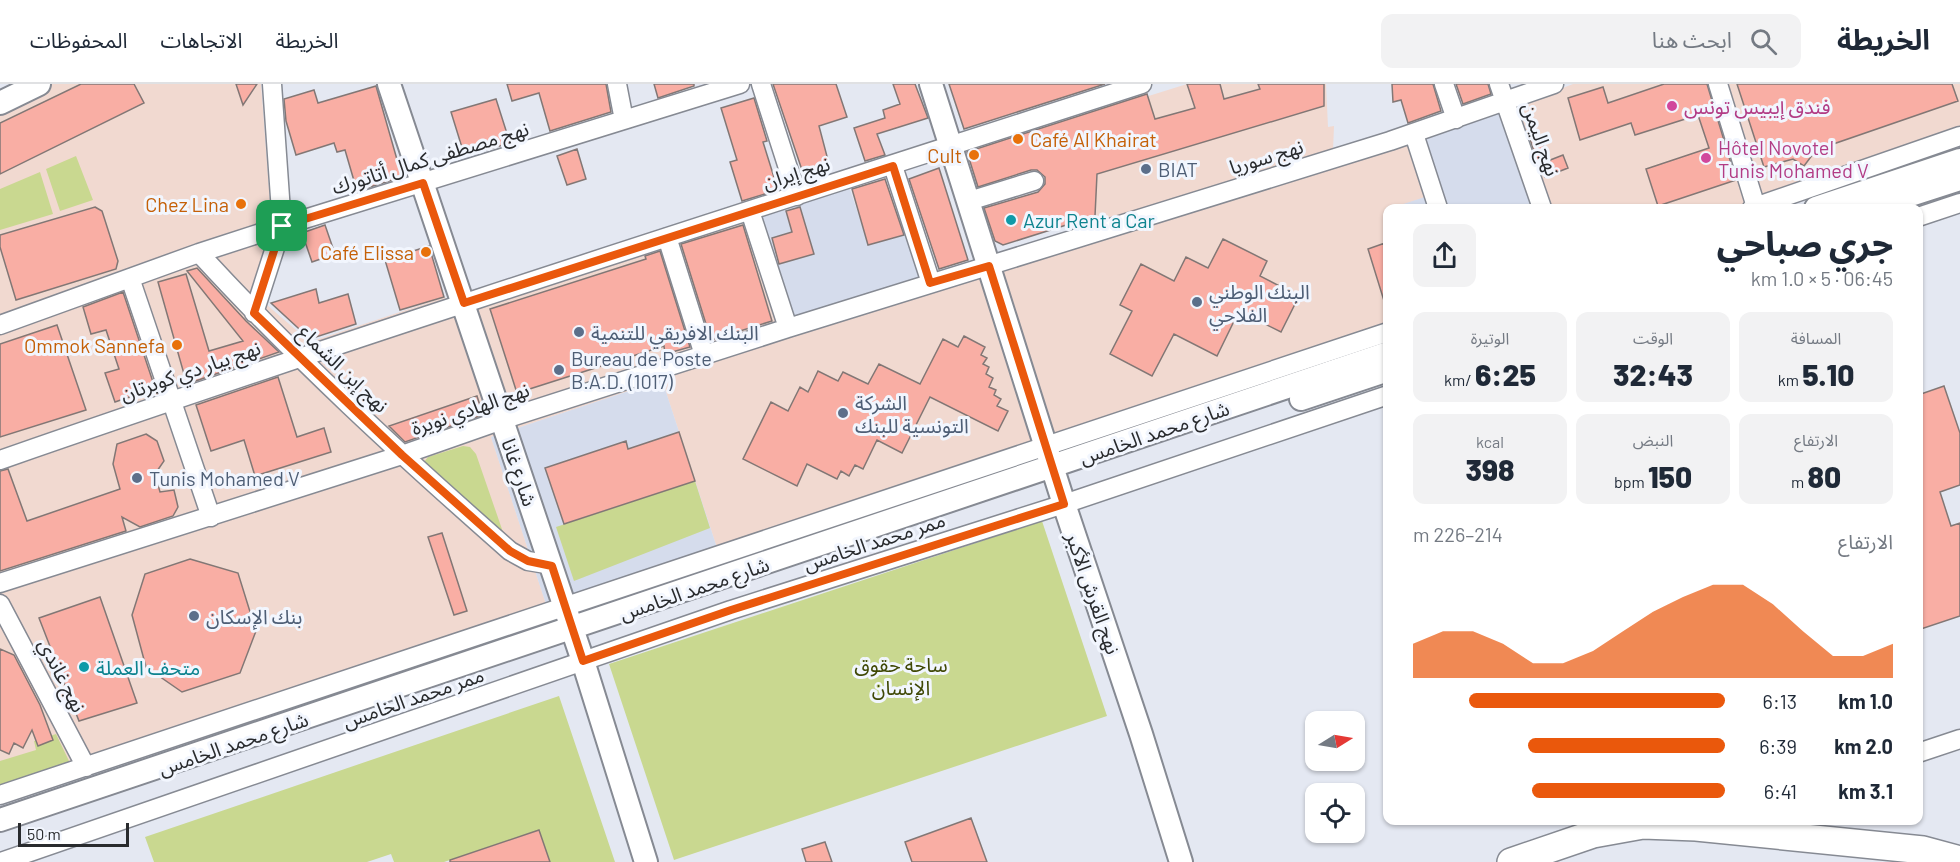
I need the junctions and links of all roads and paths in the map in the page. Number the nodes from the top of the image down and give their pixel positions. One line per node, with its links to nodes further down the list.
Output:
1 (39, 84): 13 (main road)
2 (272, 84): 35 (street)
3 (389, 84): 23 (main road, شارع غانا)
4 (617, 84): 15 (street)
5 (740, 84): 15 (street, نهج مصطفى كمال أتاتورك)
6 (761, 84): 24 (street)
7 (931, 84): 18 (main road, نهج القرش الأكبر)
8 (1142, 84): 18 (street, نهج إيران)
9 (1444, 84): 14 (street)
10 (1554, 84): 12 (street, نهج سوريا)
11 (1718, 84): 29 (street)
12 (1502, 92): 14 (street, نهج سوريا); 28 (street, نهج اليمن)
13 (0, 103)
14 (1456, 119): 16 (street, نهج سوريا)
15 (624, 120): 23 (street, نهج مصطفى كمال أتاتورك)
16 (1414, 134): 27 (street); 38 (street, نهج سوريا)
17 (1960, 136): 30 (street)
18 (951, 146): 20 (street, نهج إيران); 25 (main road, نهج القرش الأكبر)
19 (1960, 160): 31 (main road)
20 (893, 166): 24 (street, نهج إيران); 40 (street)
21 (1960, 178): 32 (main road)
22 (1034, 181): 25 (street)
23 (423, 183): 35 (street, نهج مصطفى كمال أتاتورك); 41 (main road, شارع غانا)
24 (797, 196): 33 (street, نهج إيران)
25 (969, 201): 38 (main road, نهج القرش الأكبر)
26 (1960, 203): 34 (street)
27 (1437, 204)
28 (1541, 204)
29 (1753, 204)
30 (1765, 204)
31 (1828, 204)
32 (1882, 204)
33 (750, 210): 36 (street, نهج إيران); 44 (street)
34 (1923, 214)
35 (282, 226): 37 (street, نهج مصطفى كمال أتاتورك); 42 (street)
36 (667, 237): 41 (street, نهج إيران); 46 (street)
37 (199, 253): 39 (street, نهج مصطفى كمال أتاتورك); 42 (street, نهج إبن الشماع)
38 (989, 266): 40 (street, نهج الهادي نويرة); 55 (main road, نهج القرش الأكبر)
39 (130, 278): 43 (street, نهج مصطفى كمال أتاتورك); 51 (street)
40 (930, 283): 44 (street, نهج الهادي نويرة)
41 (464, 303): 48 (street, نهج بيار دي كوبرتان); 52 (main road, شارع غانا)
42 (254, 313): 48 (street, نهج إبن الشماع)
43 (0, 325)
44 (788, 328): 46 (street, نهج الهادي نويرة)
45 (1383, 334): 55 (street, شارع محمد الخامس)
46 (704, 355): 52 (street, نهج الهادي نويرة)
47 (1383, 355): 55 (main road, شارع محمد الخامس)
48 (301, 357): 51 (street, نهج بيار دي كوبرتان); 53 (street, نهج إبن الشماع)
49 (1383, 371): 55 (main road, شارع محمد الخامس)
50 (1383, 397): 56 (street, ممر محمد الخامس)
51 (171, 400): 54 (street, نهج بيار دي كوبرتان); 57 (street)
52 (502, 420): 53 (street, نهج الهادي نويرة); 58 (main road, شارع غانا)
53 (402, 455): 57 (street, نهج الهادي نويرة); 58 (street, نهج إبن الشماع)
54 (0, 459)
55 (1052, 464): 56 (main road, نهج القرش الأكبر); 61 (main road, شارع محمد الخامس)
56 (1064, 504): 61 (street, ممر محمد الخامس); 73 (main road, نهج القرش الأكبر)
57 (211, 517): 59 (street, نهج الهادي نويرة)
58 (552, 566): 61 (main road, شارع غانا)
59 (0, 583)
60 (0, 604): 64 (street, نهج غاندي)
61 (575, 635): 64 (street, شارع محمد الخامس); 66 (main road, شارع محمد الخامس); 69 (main road, شارع محمد الخامس); 71 (street, ممر محمد الخامس); 72 (main road, شارع غانا)
62 (1960, 739): 63 (street)
63 (1923, 751)
64 (86, 768): 65 (street, شارع محمد الخامس)
65 (0, 795)
66 (0, 820)
67 (1643, 825): 74 (highway)
68 (1713, 825): 70 (highway)
69 (0, 837)
70 (1960, 860)
71 (1, 862)
72 (646, 862)
73 (1181, 862)
74 (1512, 862)

